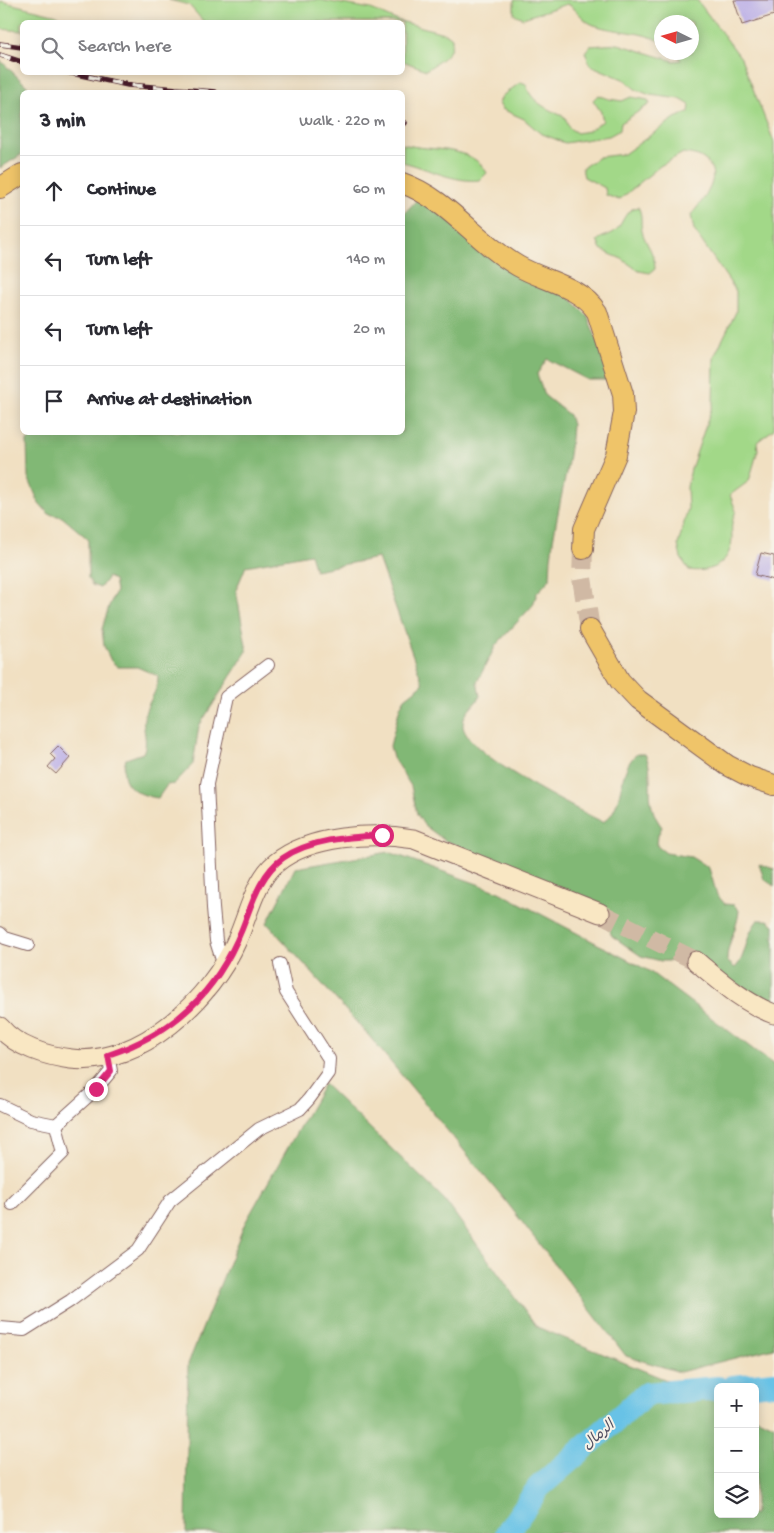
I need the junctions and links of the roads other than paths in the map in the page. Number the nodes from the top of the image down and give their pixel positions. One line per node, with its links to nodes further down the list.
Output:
1 (20, 175): 3 (main road)
2 (405, 184): 4 (main road)
3 (0, 188)
4 (582, 549)
5 (590, 629): 7 (main road)
6 (268, 665): 13 (street)
7 (774, 785)
8 (600, 914): 13 (main road)
9 (0, 933): 10 (street)
10 (28, 945)
11 (696, 961): 14 (main road)
12 (280, 964): 20 (street)
13 (224, 966): 16 (main road)
14 (774, 1014)
15 (0, 1027): 16 (main road)
16 (108, 1055): 18 (street)
17 (0, 1105): 18 (street)
18 (56, 1125): 19 (street)
19 (12, 1204)
20 (0, 1328)

